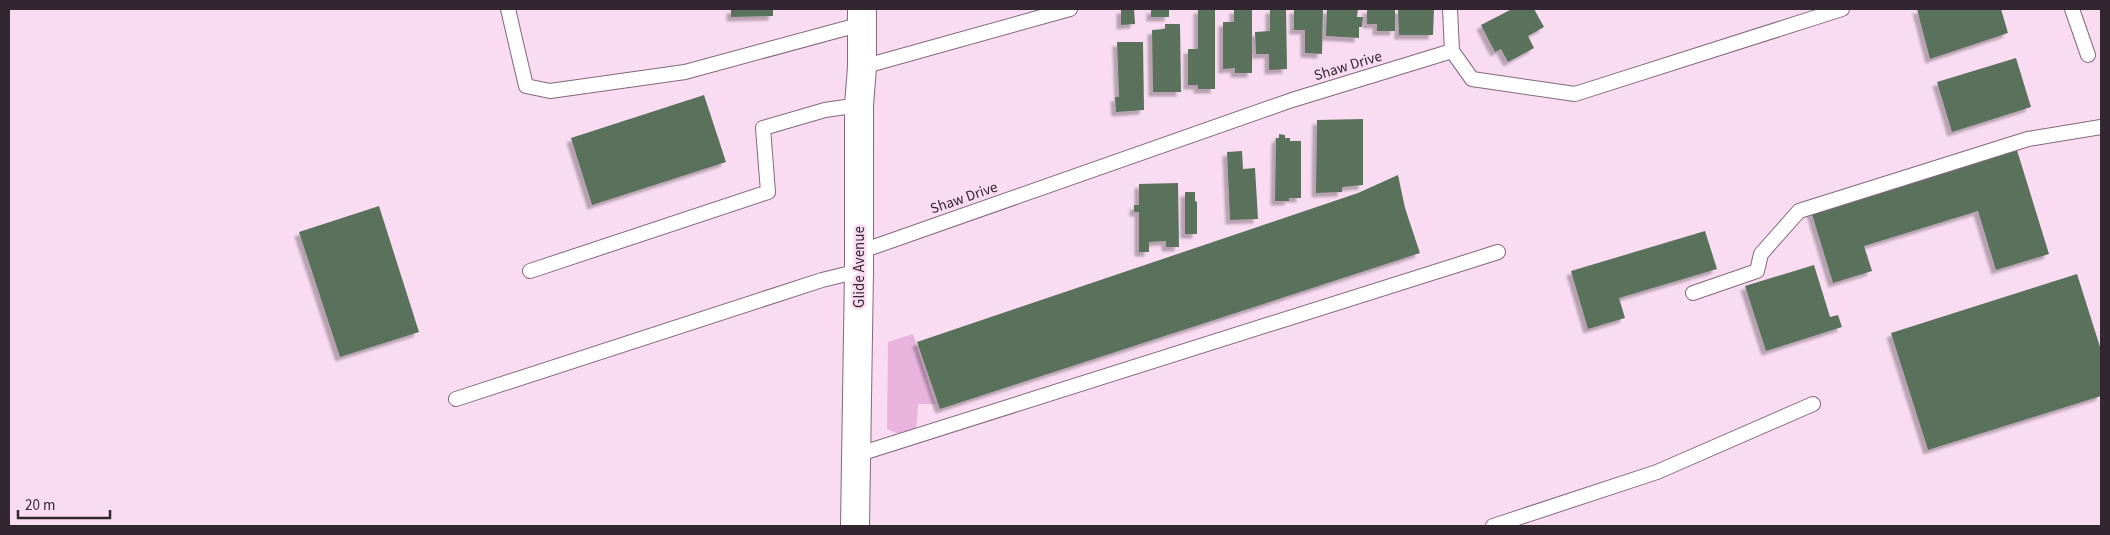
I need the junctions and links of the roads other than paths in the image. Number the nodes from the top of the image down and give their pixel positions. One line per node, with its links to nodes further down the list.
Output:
1 (508, 9): 6 (lane)
2 (1070, 9): 9 (lane)
3 (1450, 9): 7 (lane)
4 (1842, 9): 7 (lane)
5 (2072, 9): 8 (lane)
6 (862, 17): 9 (street, Glide Avenue)
7 (1452, 51): 13 (lane, Shaw Drive)
8 (2088, 55)
9 (862, 67): 10 (street, Glide Avenue)
10 (859, 105): 13 (street, Glide Avenue); 14 (lane)
11 (2101, 127): 15 (lane)
12 (1498, 252): 18 (lane)
13 (859, 262): 16 (lane, Shaw Drive); 18 (street, Glide Avenue)
14 (530, 271)
15 (1693, 293)
16 (456, 399)
17 (1813, 404): 20 (lane)
18 (856, 455): 19 (street, Glide Avenue)
19 (855, 526)
20 (1493, 526)

